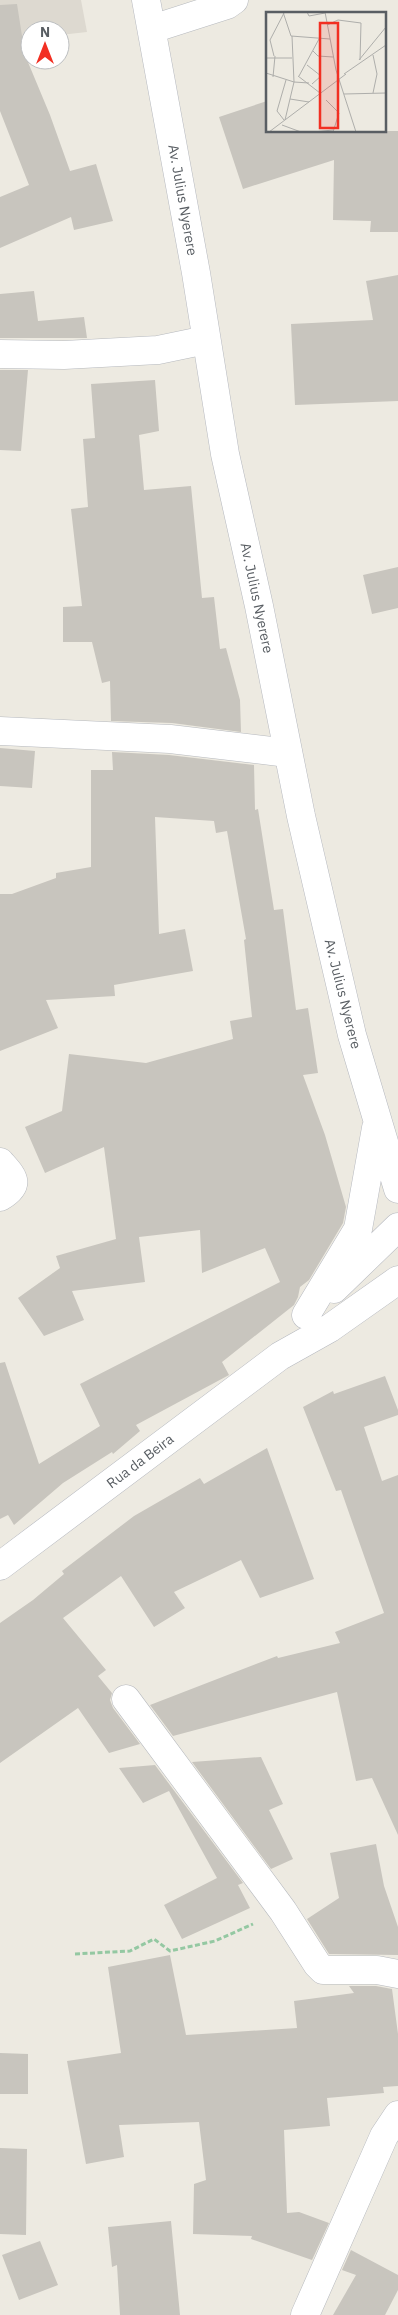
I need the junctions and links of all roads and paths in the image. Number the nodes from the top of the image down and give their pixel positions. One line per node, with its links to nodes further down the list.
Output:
1 (146, 0): 3 (main road, Av. Julius Nyerere)
2 (234, 0): 3 (main road)
3 (152, 29): 4 (main road, Av. Julius Nyerere)
4 (206, 340): 5 (main road); 7 (main road, Av. Julius Nyerere)
5 (0, 354)
6 (0, 731): 7 (main road)
7 (288, 753): 8 (main road, Av. Julius Nyerere)
8 (388, 1124): 10 (main road, Av. Julius Nyerere); 14 (main road)
9 (0, 1162): 11 (main road)
10 (398, 1190)
11 (0, 1197)
12 (398, 1227): 14 (main road, Rua da Beira)
13 (398, 1280): 15 (main road, Rua da Beira)
14 (306, 1315): 15 (main road, Rua da Beira)
15 (280, 1356): 16 (main road, Rua da Beira)
16 (1, 1563)
17 (126, 1699): 18 (main road)
18 (284, 1911): 19 (path); 20 (main road)
19 (75, 1954)
20 (398, 1974)
21 (398, 2114): 22 (main road)
22 (305, 2315)

